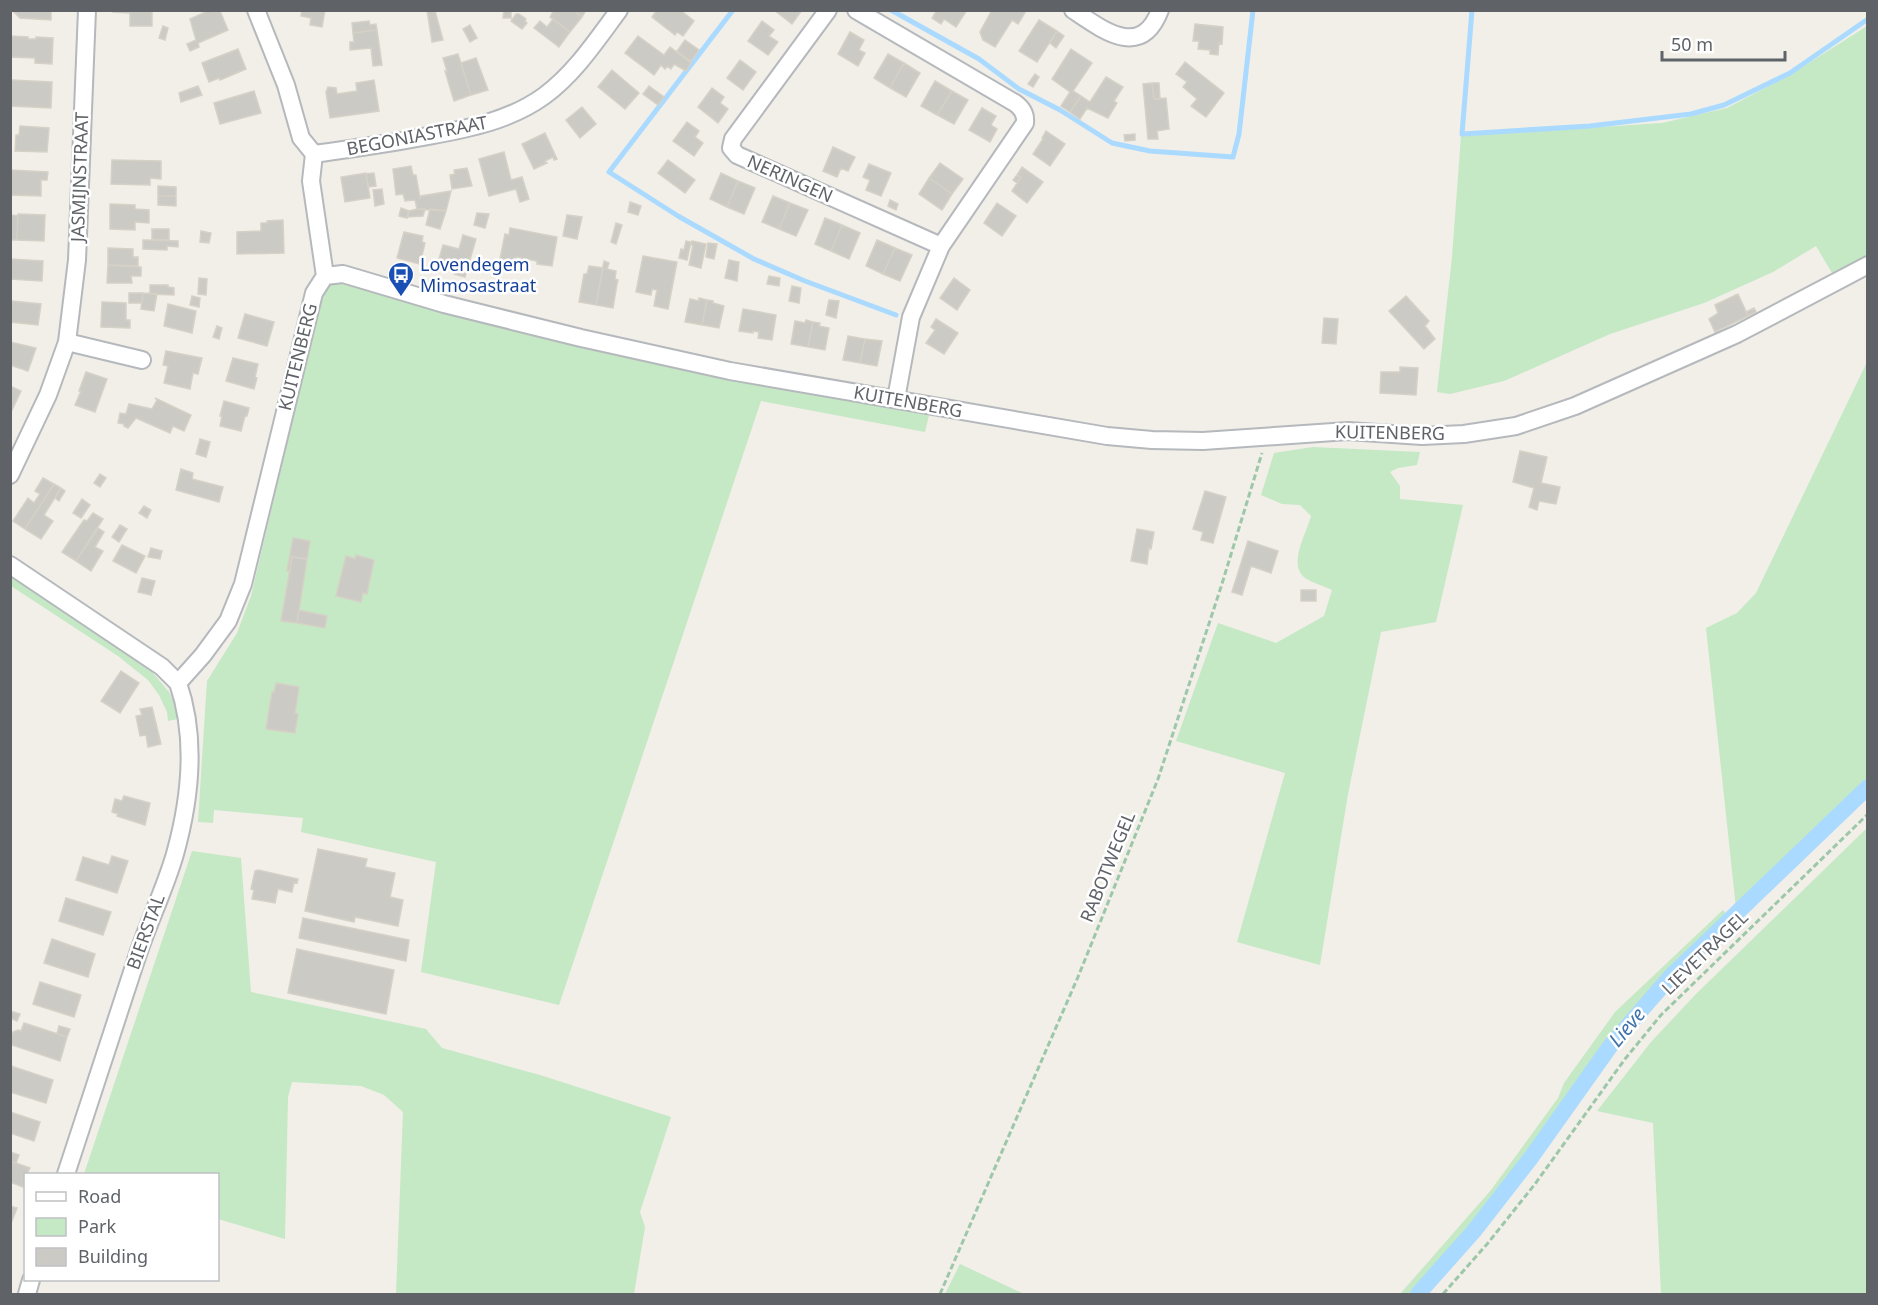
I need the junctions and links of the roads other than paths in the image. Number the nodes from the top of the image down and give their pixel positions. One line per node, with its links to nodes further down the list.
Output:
1 (87, 10): 12 (street, JASMIJNSTRAAT)
2 (256, 10): 8 (street)
3 (619, 10): 8 (street, BEGONIASTRAAT)
4 (828, 10): 9 (street, NERINGEN)
5 (856, 10): 9 (street)
6 (1073, 10): 7 (street)
7 (1160, 10)
8 (314, 153): 11 (street)
9 (941, 246): 14 (street)
10 (1868, 265): 14 (street, KUITENBERG)
11 (325, 276): 14 (street, KUITENBERG); 17 (street, KUITENBERG)
12 (67, 342): 13 (street); 15 (street, JASMIJNSTRAAT)
13 (142, 360)
14 (896, 399)
15 (10, 475)
16 (10, 565): 17 (street)
17 (178, 683): 18 (street, BIERSTAL)
18 (66, 1173)

